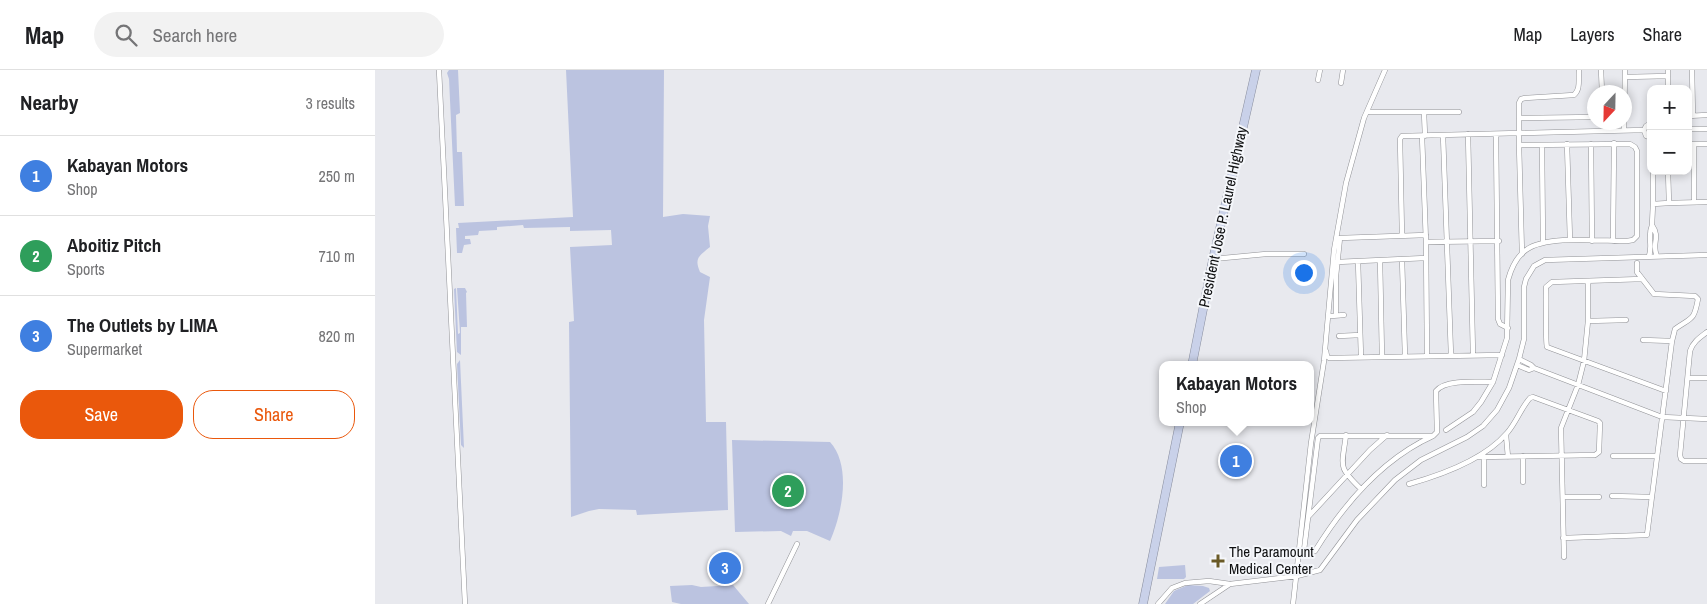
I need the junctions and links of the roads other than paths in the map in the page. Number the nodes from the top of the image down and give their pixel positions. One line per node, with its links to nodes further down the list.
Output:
1 (439, 70): 142 (street)
2 (1256, 70): 68 (highway, President Jose P. Laurel Highway)
3 (1320, 70): 13 (street)
4 (1343, 70): 14 (street)
5 (1385, 70): 109 (street)
6 (1579, 70): 25 (street)
7 (1601, 70): 15 (street)
8 (1625, 70): 12 (street)
9 (1668, 70): 11 (street)
10 (1692, 70): 18 (street)
11 (1668, 76): 12 (street); 17 (street)
12 (1626, 77): 16 (street)
13 (1318, 80)
14 (1341, 83)
15 (1601, 85)
16 (1626, 85)
17 (1668, 85)
18 (1692, 85)
19 (1370, 112): 20 (street)
20 (1424, 112): 21 (street); 36 (street)
21 (1459, 112)
22 (1707, 115): 23 (street)
23 (1692, 116)
24 (1587, 117): 25 (street)
25 (1519, 118): 32 (street)
26 (1647, 126): 31 (street)
27 (1692, 129): 28 (street)
28 (1707, 129)
29 (1624, 130): 32 (street)
30 (1632, 130): 31 (street)
31 (1644, 130): 37 (street)
32 (1519, 133): 34 (street); 43 (street)
33 (1468, 134): 34 (street); 35 (street); 55 (street)
34 (1496, 134): 56 (street)
35 (1443, 135): 36 (street); 60 (street)
36 (1423, 136): 52 (street); 53 (street)
37 (1647, 136)
38 (1613, 143): 40 (street); 58 (street); 58 (street)
39 (1567, 144): 40 (street); 44 (street); 54 (street)
40 (1591, 144): 57 (street)
41 (1694, 144): 42 (street); 47 (street)
42 (1707, 144)
43 (1519, 145): 44 (street); 63 (street)
44 (1542, 145): 61 (street)
45 (1653, 175): 50 (street)
46 (1669, 175): 49 (street)
47 (1694, 202): 48 (street); 49 (street)
48 (1707, 202)
49 (1669, 203): 50 (street)
50 (1653, 204): 51 (street)
51 (1652, 225): 65 (street); 66 (street)
52 (1402, 235): 53 (street); 72 (street)
53 (1426, 235): 59 (street)
54 (1570, 240): 57 (street); 61 (street)
55 (1470, 241): 56 (street); 60 (street); 90 (street)
56 (1499, 241): 75 (street)
57 (1592, 241): 58 (street)
58 (1613, 241)
59 (1426, 242): 60 (street); 67 (street)
60 (1448, 242): 89 (street)
61 (1543, 243): 63 (street)
62 (1304, 254): 68 (street)
63 (1521, 254): 76 (street)
64 (1707, 255): 66 (street)
65 (1649, 256): 66 (street); 95 (street)
66 (1657, 256)
67 (1426, 258): 69 (street); 88 (street)
68 (1213, 259): 97 (highway, President Jose P. Laurel Highway)
69 (1402, 259): 70 (street); 93 (street)
70 (1380, 260): 71 (street); 92 (street)
71 (1357, 261): 72 (street); 84 (street)
72 (1337, 262): 78 (street)
73 (1637, 263): 74 (street)
74 (1642, 279): 77 (street); 86 (street)
75 (1499, 280): 76 (street); 81 (street)
76 (1508, 280): 81 (street)
77 (1588, 281): 80 (street); 96 (street)
78 (1345, 315)
79 (1626, 320): 80 (street)
80 (1589, 321): 96 (street)
81 (1508, 328): 91 (street)
82 (1707, 332): 100 (street)
83 (1339, 336): 84 (street)
84 (1360, 336): 94 (street)
85 (1643, 340): 86 (street)
86 (1672, 341): 104 (street)
87 (1327, 342): 94 (street)
88 (1427, 355): 89 (street); 93 (street)
89 (1451, 355): 90 (street)
90 (1473, 355): 91 (street)
91 (1502, 355): 102 (street)
92 (1383, 356): 93 (street); 94 (street)
93 (1405, 356)
94 (1361, 357)
95 (1519, 359): 98 (street); 99 (street)
96 (1584, 360): 103 (street); 104 (street)
97 (1193, 361)
98 (1517, 365): 99 (street); 140 (street)
99 (1533, 368): 103 (street)
100 (1687, 378): 101 (street); 107 (street)
101 (1707, 378)
102 (1493, 382): 112 (street); 117 (street)
103 (1578, 385): 105 (street); 106 (street)
104 (1665, 391): 106 (street)
105 (1568, 410): 116 (street); 120 (street); 120 (street)
106 (1662, 417): 107 (street); 122 (street)
107 (1683, 419): 108 (street); 126 (street)
108 (1707, 419)
109 (1314, 422)
110 (1179, 426): 144 (highway)
111 (1313, 426): 140 (street)
112 (1446, 430)
113 (1346, 435): 114 (street); 127 (street); 136 (street)
114 (1387, 435): 115 (street); 127 (street)
115 (1412, 435): 117 (street); 118 (street)
116 (1506, 435): 123 (street); 125 (street)
117 (1433, 436): 118 (street)
118 (1415, 444): 131 (street)
119 (1523, 456): 120 (street); 125 (street); 128 (street)
120 (1561, 456): 133 (street)
121 (1613, 456): 122 (street)
122 (1657, 456): 135 (street)
123 (1478, 457): 124 (street); 129 (street)
124 (1484, 457): 125 (street); 130 (street)
125 (1508, 457)
126 (1707, 461)
127 (1346, 475): 131 (street); 136 (street)
128 (1523, 482)
129 (1409, 484)
130 (1484, 485)
131 (1361, 489): 136 (street)
132 (1612, 496): 135 (street)
133 (1563, 497): 134 (street); 137 (street)
134 (1599, 497)
135 (1653, 497): 137 (street)
136 (1308, 517)
137 (1563, 538): 139 (street)
138 (797, 544): 143 (street)
139 (1564, 557)
140 (1297, 576): 141 (street); 147 (street)
141 (1230, 584): 145 (street); 146 (street)
142 (465, 604)
143 (768, 604)
144 (1143, 604)
145 (1158, 604)
146 (1200, 604)
147 (1293, 604)

